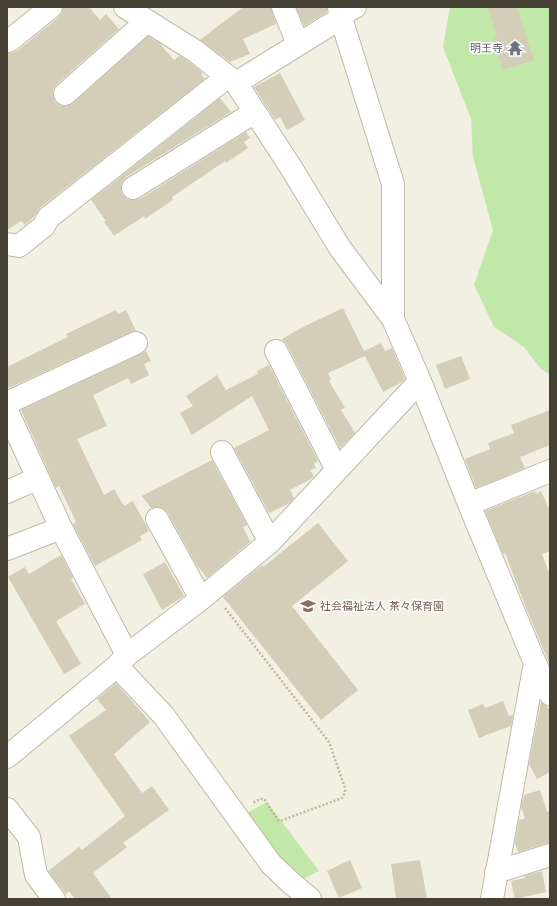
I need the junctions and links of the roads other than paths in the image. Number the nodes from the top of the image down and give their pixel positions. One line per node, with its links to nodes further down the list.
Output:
1 (51, 7): 6 (street)
2 (125, 7): 5 (street)
3 (283, 7): 7 (street)
4 (345, 11): 7 (street); 13 (street)
5 (147, 21): 8 (street); 9 (street)
6 (10, 41)
7 (298, 44): 8 (street)
8 (231, 80): 10 (street); 12 (street)
9 (65, 94)
10 (255, 112): 11 (street); 13 (street)
11 (133, 188)
12 (7, 244)
13 (393, 319): 16 (street)
14 (136, 343): 17 (street)
15 (276, 351): 20 (street)
16 (420, 381): 20 (street); 24 (street)
17 (7, 403)
18 (7, 411): 22 (street)
19 (222, 452): 27 (street)
20 (337, 470): 27 (street)
21 (550, 470): 24 (street)
22 (38, 478): 23 (street); 26 (street)
23 (7, 492)
24 (469, 504): 31 (street)
25 (157, 519): 29 (street)
26 (61, 528): 28 (street); 30 (street)
27 (270, 542): 29 (street)
28 (7, 549)
29 (206, 594): 30 (street)
30 (122, 661): 33 (street); 38 (street)
31 (535, 663): 32 (street); 36 (street)
32 (550, 694)
33 (7, 757)
34 (7, 809): 37 (street)
35 (550, 855): 36 (street)
36 (496, 872): 39 (street)
37 (54, 899)
38 (310, 899)
39 (492, 899)

